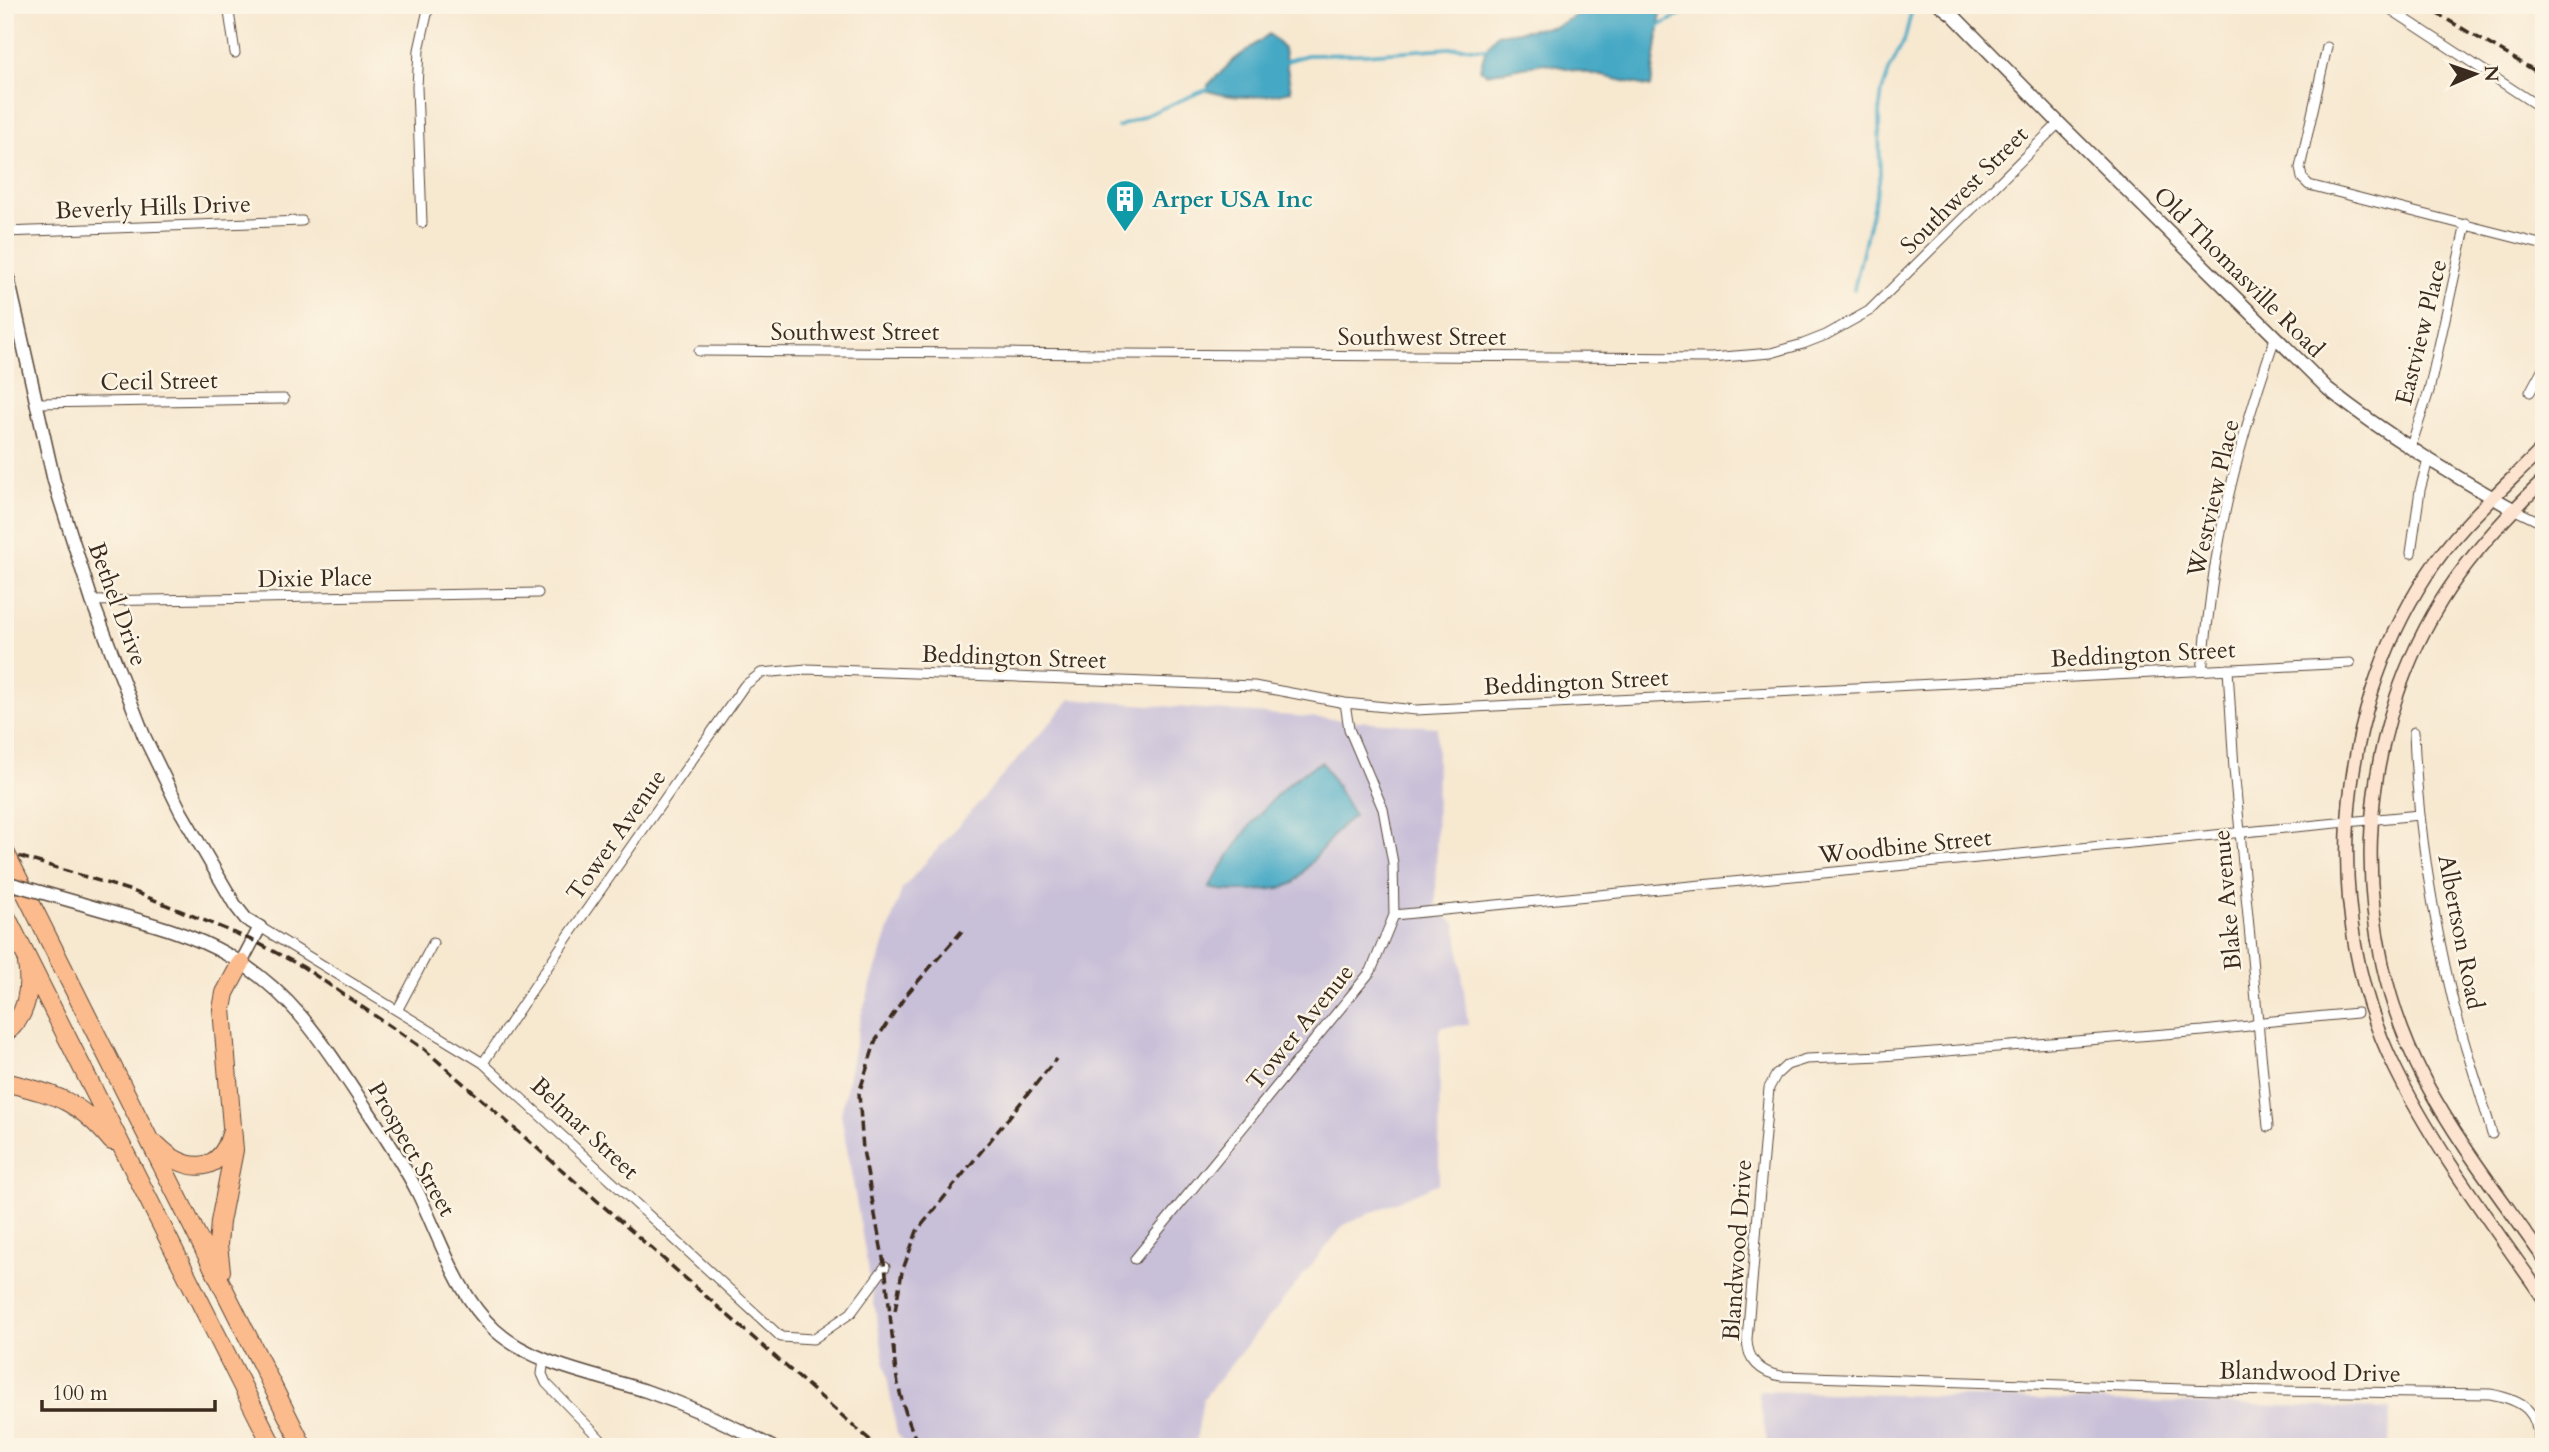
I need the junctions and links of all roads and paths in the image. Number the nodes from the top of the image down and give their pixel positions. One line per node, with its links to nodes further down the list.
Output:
1 (228, 5): 7 (street)
2 (429, 5): 11 (street)
3 (1940, 5): 5 (street, Old Thomasville Road)
4 (2384, 5): 8 (street)
5 (1957, 10): 9 (street, Old Thomasville Road)
6 (2327, 47): 12 (street)
7 (236, 53)
8 (2544, 110)
9 (2059, 124): 16 (street, Old Thomasville Road); 17 (street, Southwest Street)
10 (302, 221): 13 (street, Beverly Hills Drive)
11 (422, 223)
12 (2466, 224): 14 (street); 23 (street, Eastview Place)
13 (5, 232)
14 (2544, 245)
15 (5, 264): 21 (street, Bethel Drive)
16 (2275, 338): 23 (street, Old Thomasville Road); 35 (street, Westview Place)
17 (699, 351)
18 (2544, 366): 19 (street)
19 (2530, 392)
20 (284, 399): 21 (street, Cecil Street)
21 (36, 402): 31 (street, Bethel Drive)
22 (2544, 447): 26 (main road)
23 (2410, 449): 24 (street, Old Thomasville Road)
24 (2428, 460): 26 (street, Old Thomasville Road); 29 (street)
25 (2544, 480): 27 (main road)
26 (2492, 498): 27 (street, Old Thomasville Road); 40 (main road)
27 (2513, 509): 28 (street, Old Thomasville Road); 39 (main road)
28 (2544, 524)
29 (2411, 553)
30 (538, 593): 31 (street, Dixie Place)
31 (92, 601): 46 (street, Bethel Drive)
32 (2350, 663): 34 (street, Beddington Street)
33 (807, 669): 36 (street, Beddington Street); 54 (street, Tower Avenue)
34 (2228, 669): 35 (street, Beddington Street); 41 (street, Blake Avenue)
35 (2202, 670): 36 (street, Beddington Street)
36 (1345, 703): 45 (street, Tower Avenue)
37 (2414, 732): 38 (street, Albertson Road)
38 (2419, 816): 39 (street, Woodbine Street); 59 (street, Albertson Road)
39 (2371, 820): 40 (street, Woodbine Street); 62 (main road)
40 (2347, 822): 41 (street, Woodbine Street); 65 (main road)
41 (2240, 833): 45 (street, Woodbine Street); 52 (street, Blake Avenue)
42 (5, 852): 58 (highway)
43 (5, 882): 49 (street, Prospect Street, bridge)
44 (5, 914): 48 (highway)
45 (1394, 915): 61 (street, Tower Avenue)
46 (260, 927): 49 (street); 50 (street, Belmar Street)
47 (433, 943): 50 (street)
48 (24, 950): 53 (highway); 60 (highway)
49 (241, 963): 56 (highway); 66 (street, Prospect Street)
50 (398, 1009): 54 (street, Belmar Street)
51 (2357, 1013): 52 (street, Blandwood Drive)
52 (2258, 1024): 57 (street, Blake Avenue); 71 (street, Blandwood Drive)
53 (5, 1033)
54 (483, 1063): 63 (street, Belmar Street)
55 (5, 1082): 60 (highway)
56 (232, 1116): 58 (highway); 64 (highway)
57 (2268, 1127)
58 (147, 1132): 64 (highway)
59 (2492, 1134)
60 (138, 1177): 67 (highway)
61 (1135, 1259)
62 (2544, 1259)
63 (885, 1267)
64 (227, 1293): 68 (highway)
65 (2544, 1299)
66 (544, 1359): 69 (street); 70 (street, Prospect Street)
67 (274, 1447)
68 (303, 1447)
69 (608, 1447)
70 (772, 1447)
71 (2538, 1447)

